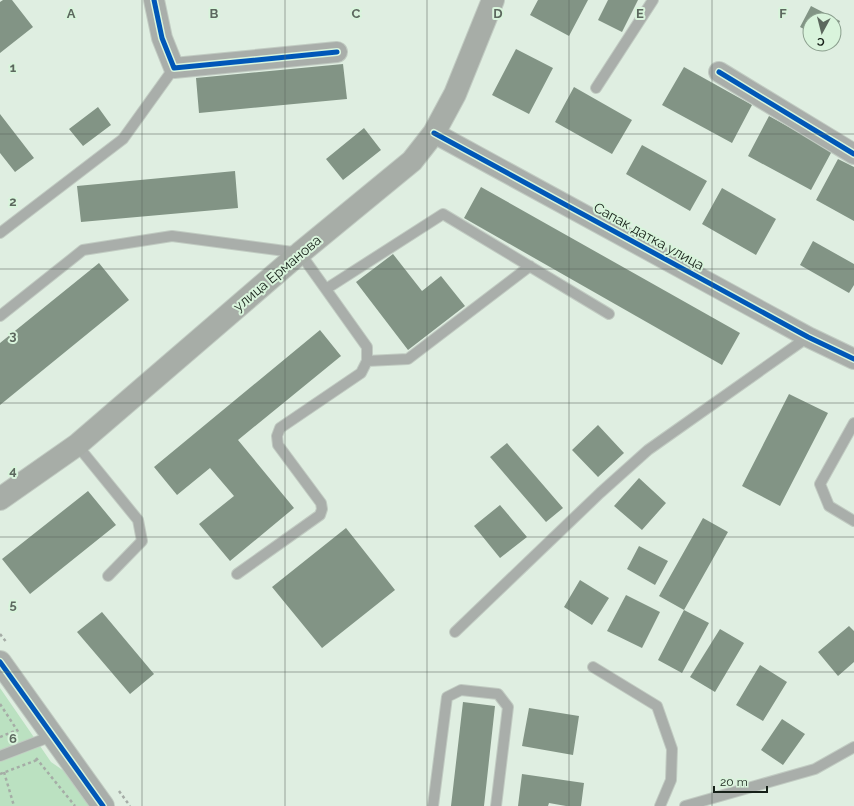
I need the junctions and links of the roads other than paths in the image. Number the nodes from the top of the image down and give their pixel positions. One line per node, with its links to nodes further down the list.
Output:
1 (154, 0): 5 (street)
2 (493, 0): 8 (main road, улица Ерманова)
3 (653, 0): 7 (lane)
4 (337, 52): 5 (street)
5 (174, 68): 10 (lane)
6 (719, 72): 9 (street)
7 (596, 88)
8 (434, 133): 11 (main road, улица Ерманова); 16 (street, Сапак датка улица)
9 (854, 154)
10 (0, 233)
11 (300, 253): 13 (lane); 15 (lane); 20 (main road, улица Ерманова)
12 (530, 266): 13 (lane); 14 (lane); 18 (lane)
13 (326, 289): 18 (lane)
14 (609, 314)
15 (0, 316)
16 (808, 337): 17 (street, Сапак датка улица); 25 (lane)
17 (854, 359)
18 (367, 361): 23 (lane)
19 (854, 423): 22 (lane)
20 (77, 445): 21 (main road, улица Ерманова); 24 (lane)
21 (0, 499)
22 (854, 521)
23 (237, 574)
24 (108, 576)
25 (455, 632)
26 (0, 662): 28 (street)
27 (593, 667): 34 (lane)
28 (52, 736): 30 (lane); 31 (street)
29 (854, 747): 35 (lane)
30 (0, 756)
31 (103, 806)
32 (433, 806): 33 (lane)
33 (496, 806)
34 (660, 806)
35 (685, 806)

